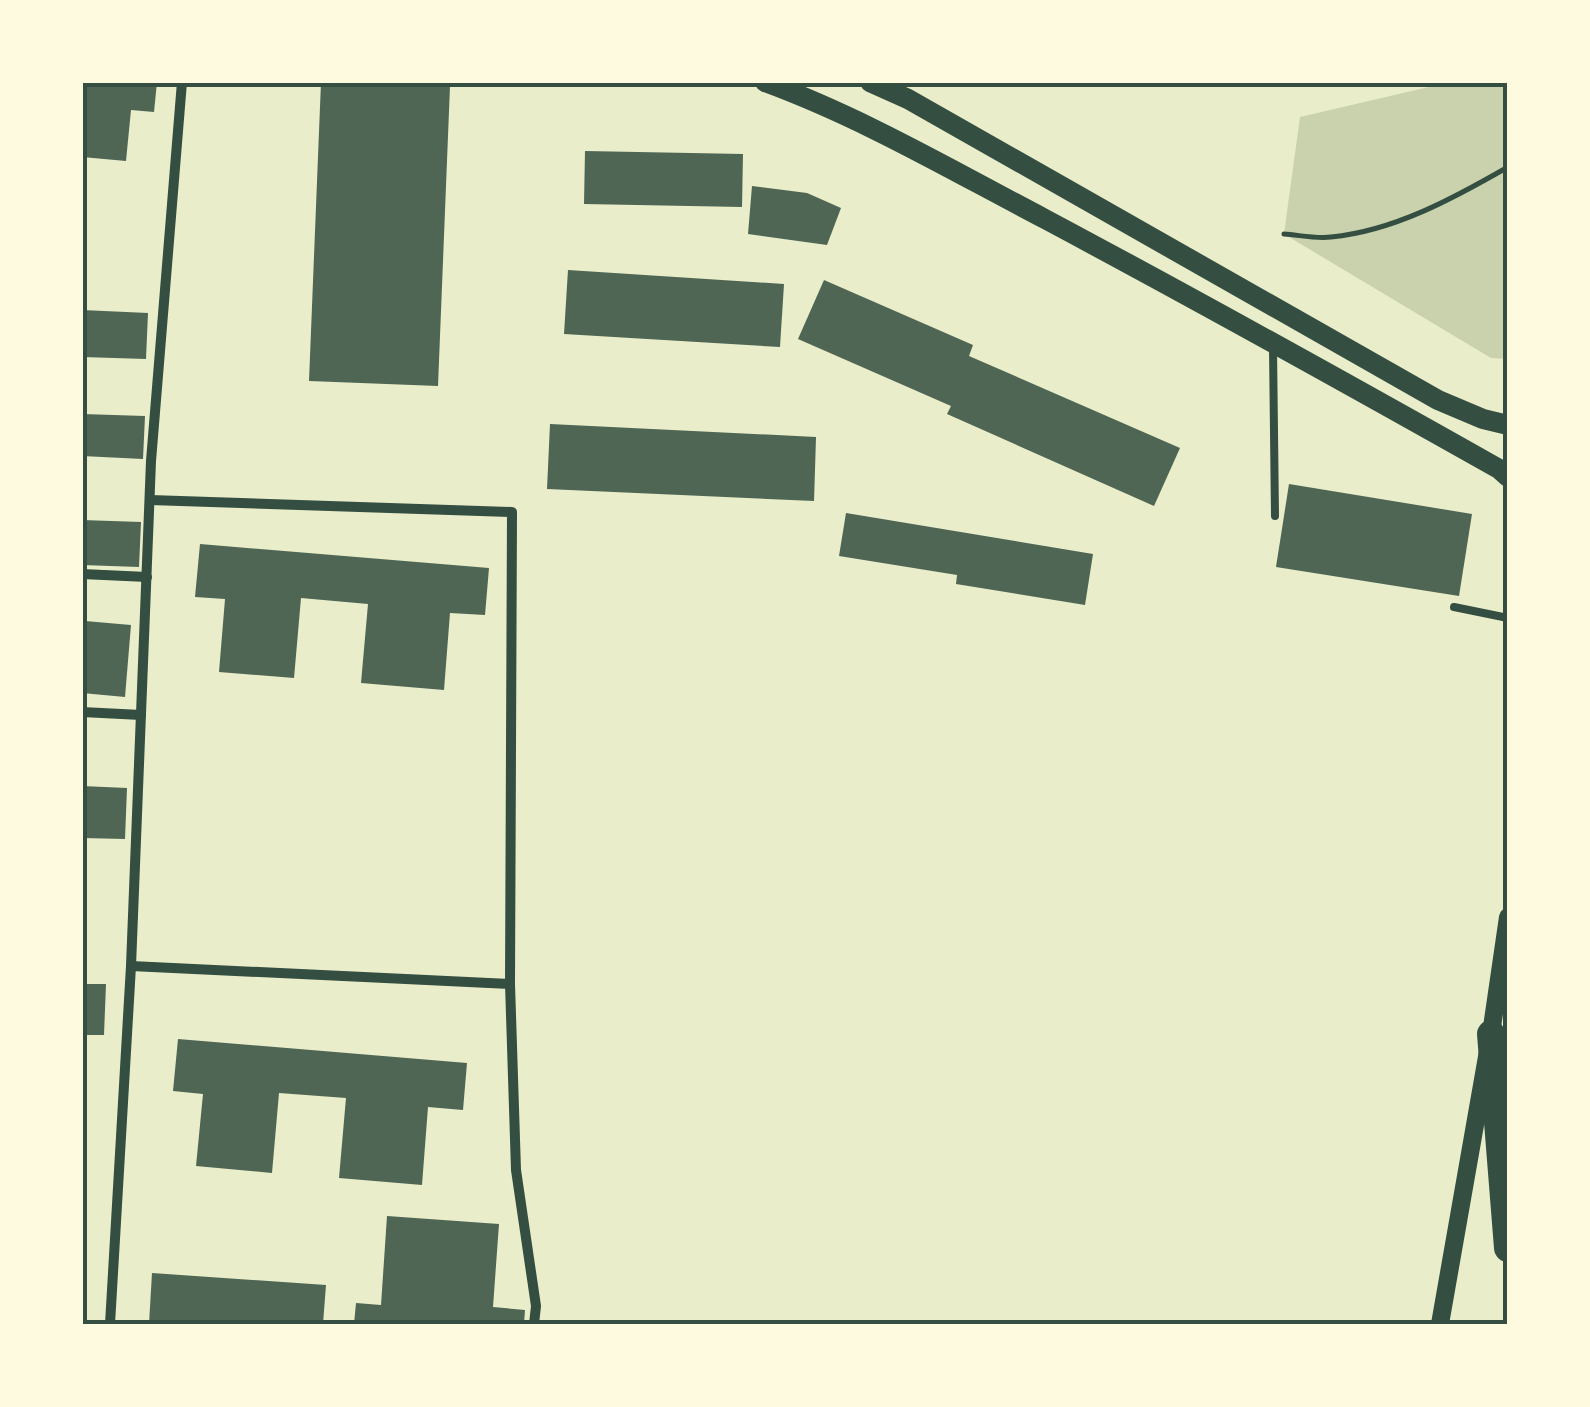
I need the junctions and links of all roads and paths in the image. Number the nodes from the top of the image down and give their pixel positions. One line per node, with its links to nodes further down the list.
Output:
1 (182, 82): 9 (street)
2 (765, 82): 6 (main road)
3 (870, 82): 7 (main road)
4 (1508, 167): 5 (path)
5 (1284, 234)
6 (1272, 342): 8 (main road); 10 (lane)
7 (1508, 425)
8 (1508, 477)
9 (150, 500): 12 (street); 19 (street)
10 (1276, 516)
11 (82, 574): 12 (street)
12 (147, 578): 16 (street)
13 (1454, 606): 14 (lane)
14 (1508, 618)
15 (82, 712): 16 (street)
16 (142, 716): 18 (street)
17 (1508, 918): 20 (street)
18 (131, 966): 19 (street); 22 (street)
19 (510, 984): 23 (street)
20 (1490, 1034): 21 (highway); 24 (street)
21 (1508, 1248)
22 (110, 1324)
23 (534, 1324)
24 (1440, 1324)

